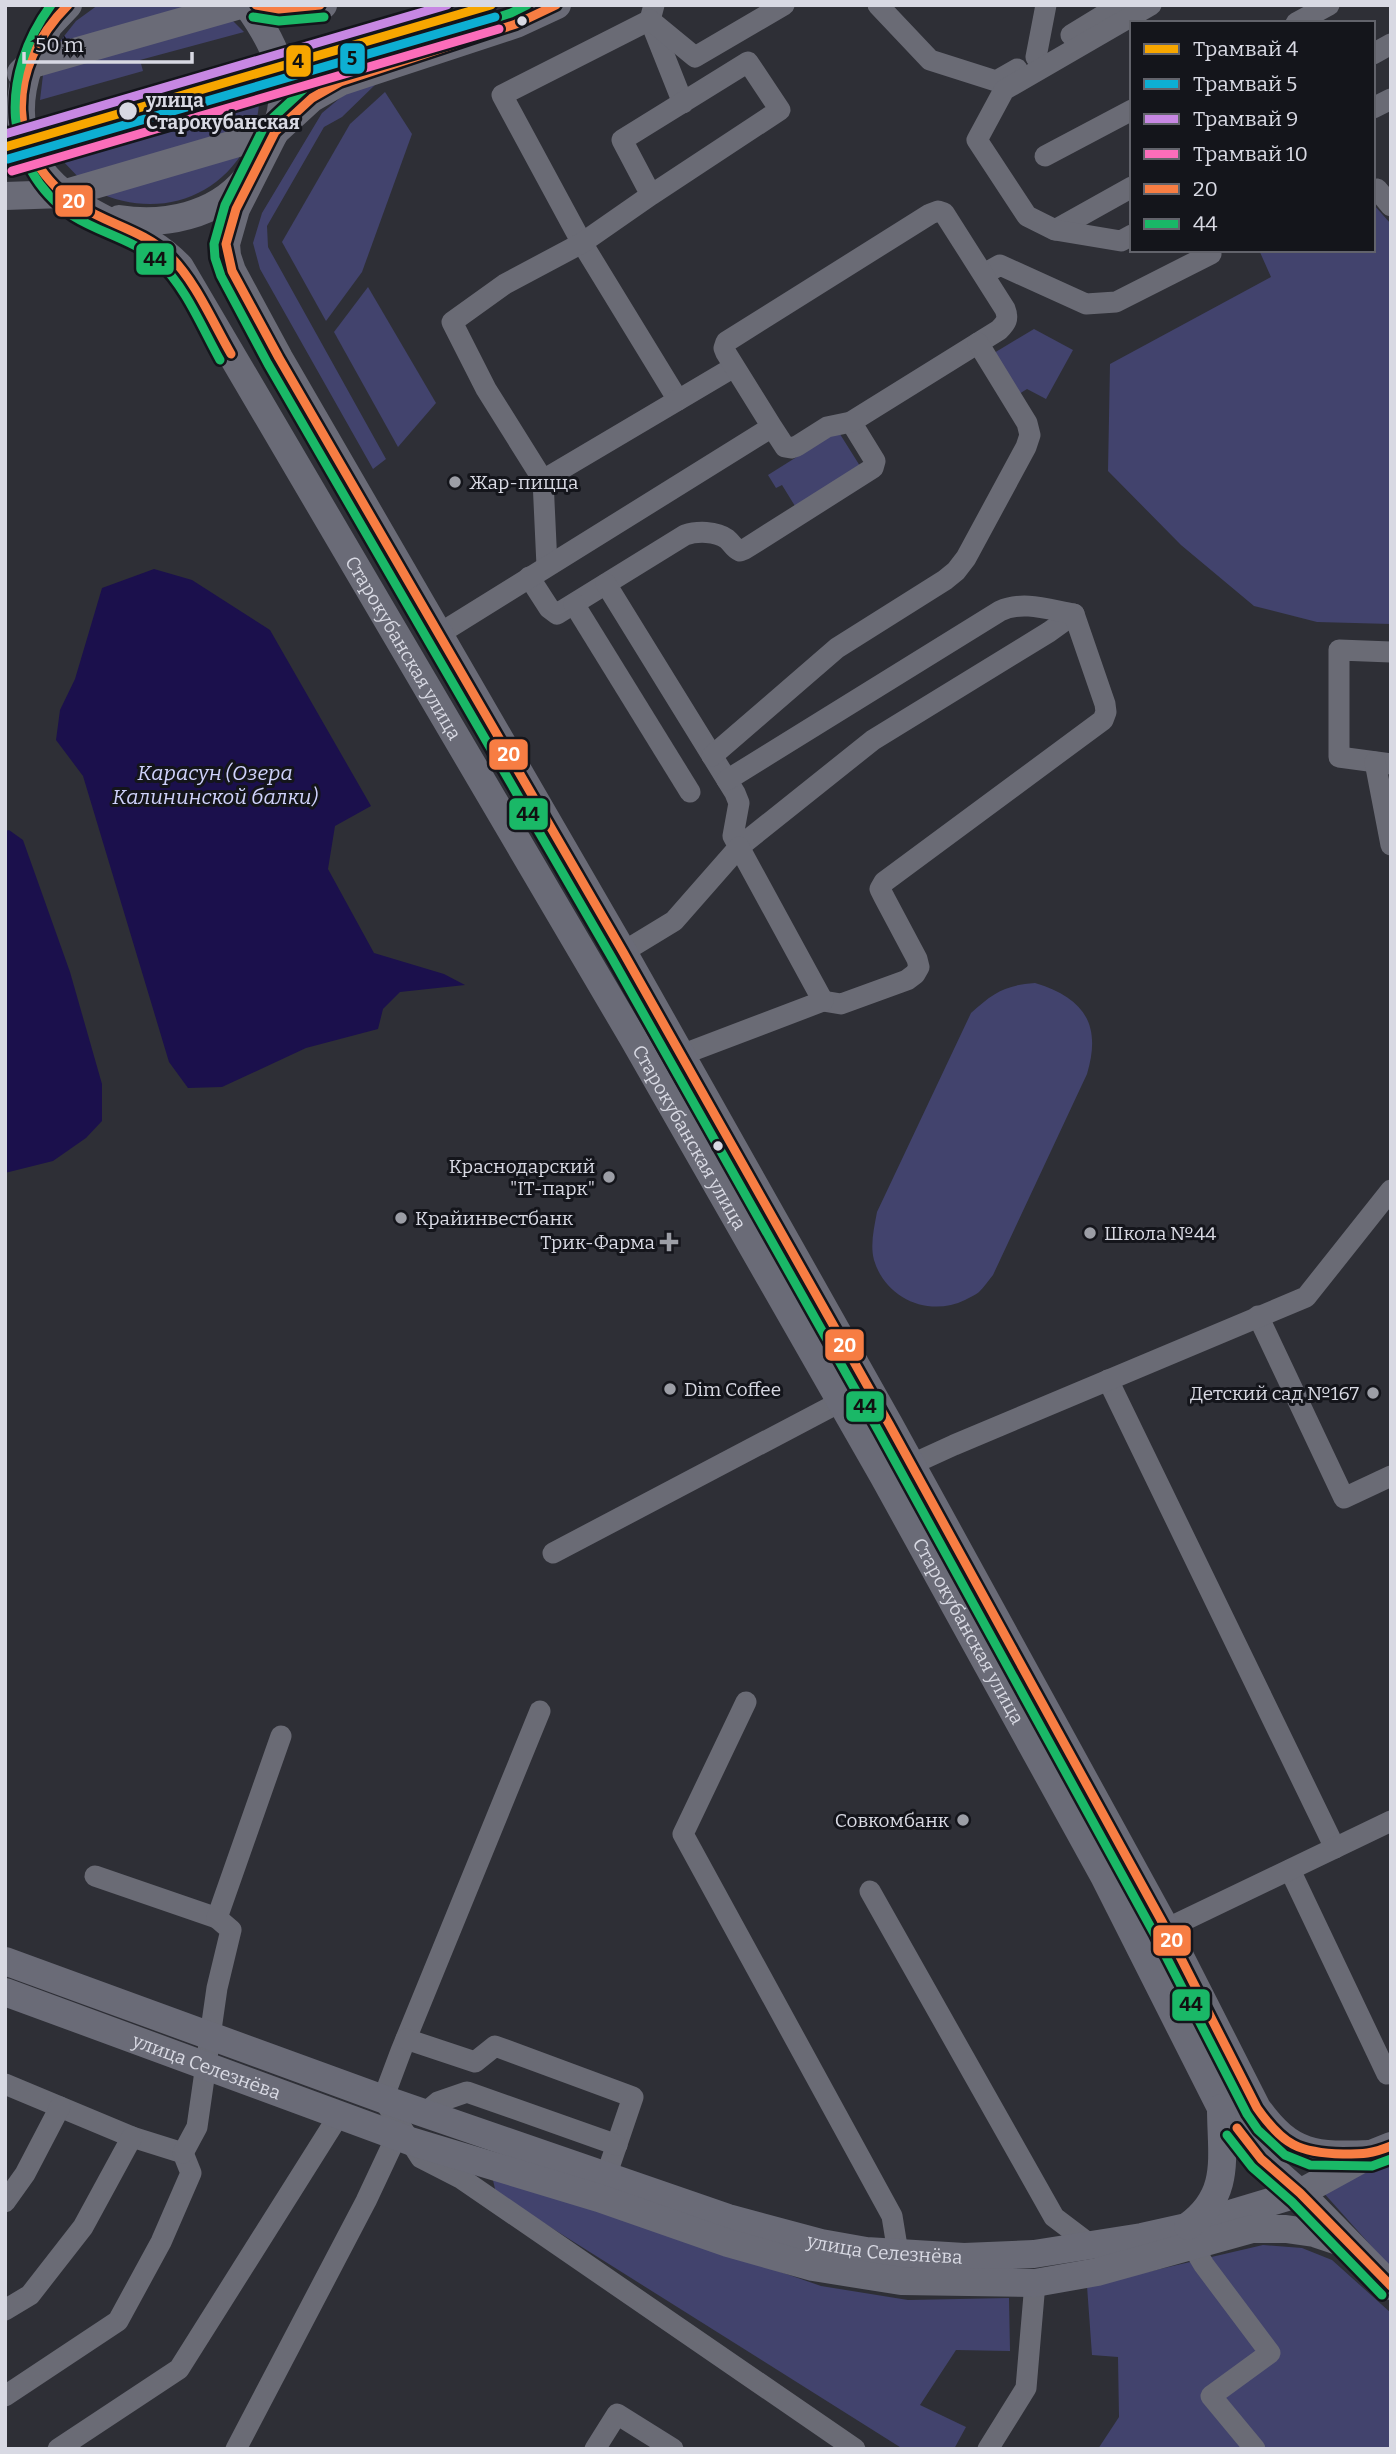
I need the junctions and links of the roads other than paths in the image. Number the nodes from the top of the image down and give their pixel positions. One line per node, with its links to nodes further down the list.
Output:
1 (240, 5): 18 (main road)
2 (247, 5): 24 (main road)
3 (255, 5): 4 (main road)
4 (323, 5)
5 (557, 5): 24 (main road)
6 (784, 5): 13 (street)
7 (878, 5): 17 (street)
8 (1046, 5): 17 (street)
9 (1120, 5): 17 (street)
10 (1151, 5): 33 (street)
11 (1329, 5): 14 (street)
12 (58, 12): 18 (main road)
13 (652, 12): 21 (street); 35 (street)
14 (1300, 21)
15 (1391, 44): 16 (street)
16 (1375, 53)
17 (1036, 57)
18 (29, 65): 19 (main road); 28 (main road, Старокубанская улица)
19 (5, 86)
20 (1391, 99): 22 (street)
21 (683, 103): 29 (street); 29 (street)
22 (1375, 107)
23 (1130, 111): 25 (street)
24 (275, 132): 28 (main road); 32 (main road); 48 (main road, Старокубанская улица)
25 (1045, 156)
26 (1130, 188): 33 (street)
27 (1377, 189): 31 (street)
28 (62, 194): 30 (main road); 32 (main road, Старокубанская улица)
29 (651, 195): 35 (street)
30 (5, 196)
31 (1391, 206)
32 (96, 215): 62 (main road, Старокубанская улица)
33 (1055, 230): 34 (street)
34 (1130, 236)
35 (582, 243): 40 (street); 43 (street)
36 (1211, 254): 37 (street)
37 (984, 274): 38 (street); 39 (street)
38 (978, 344): 41 (street); 50 (street)
39 (734, 367): 40 (street); 42 (street)
40 (678, 400): 43 (street)
41 (851, 422): 42 (street); 45 (street)
42 (772, 427): 44 (street)
43 (543, 480): 44 (street)
44 (538, 572): 46 (street); 48 (street)
45 (606, 584): 46 (street); 50 (street)
46 (574, 604): 53 (street)
47 (1074, 614): 52 (street); 55 (street); 57 (street)
48 (439, 634): 56 (main road, Старокубанская улица)
49 (1391, 652): 51 (street)
50 (712, 756): 52 (street)
51 (1383, 763): 54 (street)
52 (727, 780): 55 (street)
53 (690, 792)
54 (1391, 845)
55 (739, 847): 56 (street); 57 (street)
56 (622, 952): 58 (main road, Старокубанская улица)
57 (823, 1001): 58 (street)
58 (681, 1055): 63 (main road, Старокубанская улица)
59 (1391, 1190): 60 (street)
60 (1258, 1316): 61 (street); 64 (street)
61 (1108, 1380): 63 (street); 71 (street)
62 (840, 1402): 65 (main road, Старокубанская улица); 66 (street)
63 (909, 1464): 65 (street); 76 (main road, Старокубанская улица)
64 (1391, 1476)
65 (884, 1477): 86 (main road, Старокубанская улица)
66 (553, 1553)
67 (746, 1702): 102 (street)
68 (540, 1711): 80 (street)
69 (281, 1736): 75 (street)
70 (1391, 1821): 71 (street)
71 (1335, 1847): 72 (street)
72 (1290, 1870): 76 (street); 82 (street)
73 (95, 1876): 75 (street)
74 (870, 1891): 100 (street)
75 (216, 1918): 79 (street)
76 (1166, 1929): 92 (main road, Старокубанская улица)
77 (5, 1961): 79 (main road, улица Селезнёва)
78 (5, 1992): 81 (main road, улица Селезнёва)
79 (211, 2037): 81 (street); 84 (main road, улица Селезнёва)
80 (406, 2039): 84 (street); 91 (street)
81 (206, 2065): 88 (main road, улица Селезнёва); 93 (street)
82 (1387, 2074)
83 (5, 2084): 85 (street)
84 (383, 2099): 87 (main road, улица Селезнёва); 90 (street, улица Селезнёва)
85 (60, 2107): 89 (street); 98 (street)
86 (1220, 2108): 96 (main road, Старокубанская улица); 99 (main road, Старокубанская улица)
87 (425, 2113): 91 (street); 95 (main road, улица Селезнёва)
88 (339, 2115): 90 (main road, улица Селезнёва); 107 (street)
89 (132, 2137): 93 (street); 105 (street)
90 (403, 2138): 94 (main road, улица Селезнёва); 97 (street, улица Селезнёва); 108 (street)
91 (617, 2145): 95 (street)
92 (1381, 2150): 96 (main road, улица Селезнёва)
93 (183, 2153): 106 (street)
94 (504, 2170): 95 (main road, улица Селезнёва); 97 (street)
95 (602, 2187): 102 (main road, улица Селезнёва)
96 (1300, 2193): 99 (main road, улица Селезнёва); 101 (main road, Старокубанская улица)
97 (490, 2199): 111 (street, улица Селезнёва)
98 (5, 2203)
99 (1189, 2236): 100 (main road, улица Селезнёва); 101 (main road, улица Селезнёва); 103 (main road, улица Селезнёва); 113 (street)
100 (1091, 2245): 102 (main road, улица Селезнёва)
101 (1350, 2245): 104 (main road, Старокубанская улица)
102 (900, 2267): 103 (main road, улица Селезнёва)
103 (1035, 2283): 112 (street)
104 (1391, 2286)
105 (5, 2310)
106 (5, 2396)
107 (58, 2449)
108 (236, 2449)
109 (595, 2449): 110 (street)
110 (673, 2449)
111 (855, 2449)
112 (988, 2449)
113 (1255, 2449)

